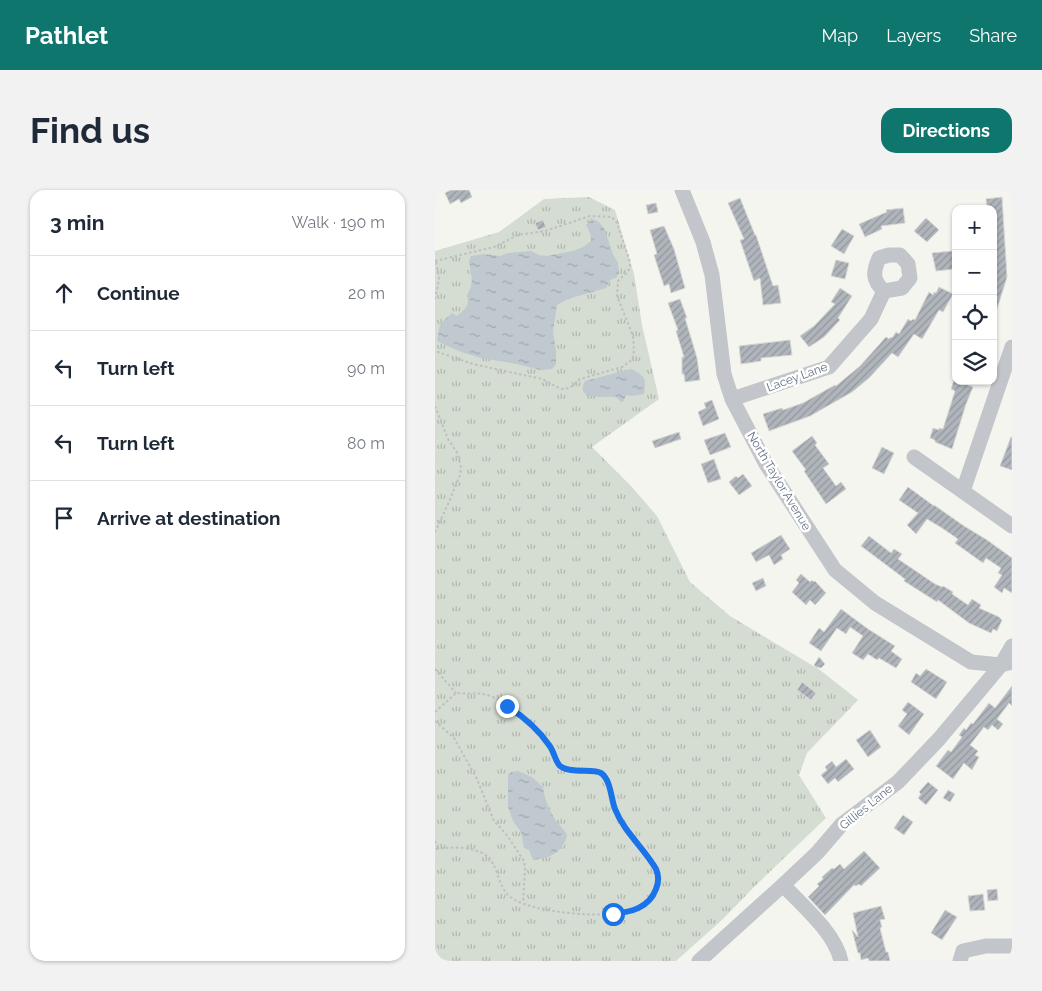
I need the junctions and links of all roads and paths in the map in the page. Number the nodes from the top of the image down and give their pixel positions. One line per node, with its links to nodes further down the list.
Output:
1 (682, 190): 7 (street, North Taylor Avenue)
2 (435, 261): 4 (path); 6 (path)
3 (884, 291): 7 (street, Lacey Lane)
4 (435, 299)
5 (1012, 347): 10 (street)
6 (435, 351)
7 (732, 399): 14 (street, North Taylor Avenue)
8 (435, 406): 12 (path)
9 (914, 457): 10 (street)
10 (963, 490): 11 (street)
11 (1012, 526)
12 (435, 532)
13 (1012, 646): 14 (street, Gillies Lane)
14 (1006, 664): 21 (street, Gillies Lane)
15 (435, 669): 16 (path)
16 (456, 693): 17 (path); 22 (path)
17 (435, 712)
18 (435, 721): 22 (path)
19 (435, 841): 20 (path)
20 (437, 849): 22 (path)
21 (783, 885): 24 (street, Gillies Lane); 25 (street)
22 (523, 902)
23 (1012, 946): 26 (street)
24 (699, 961)
25 (841, 961)
26 (960, 961)

